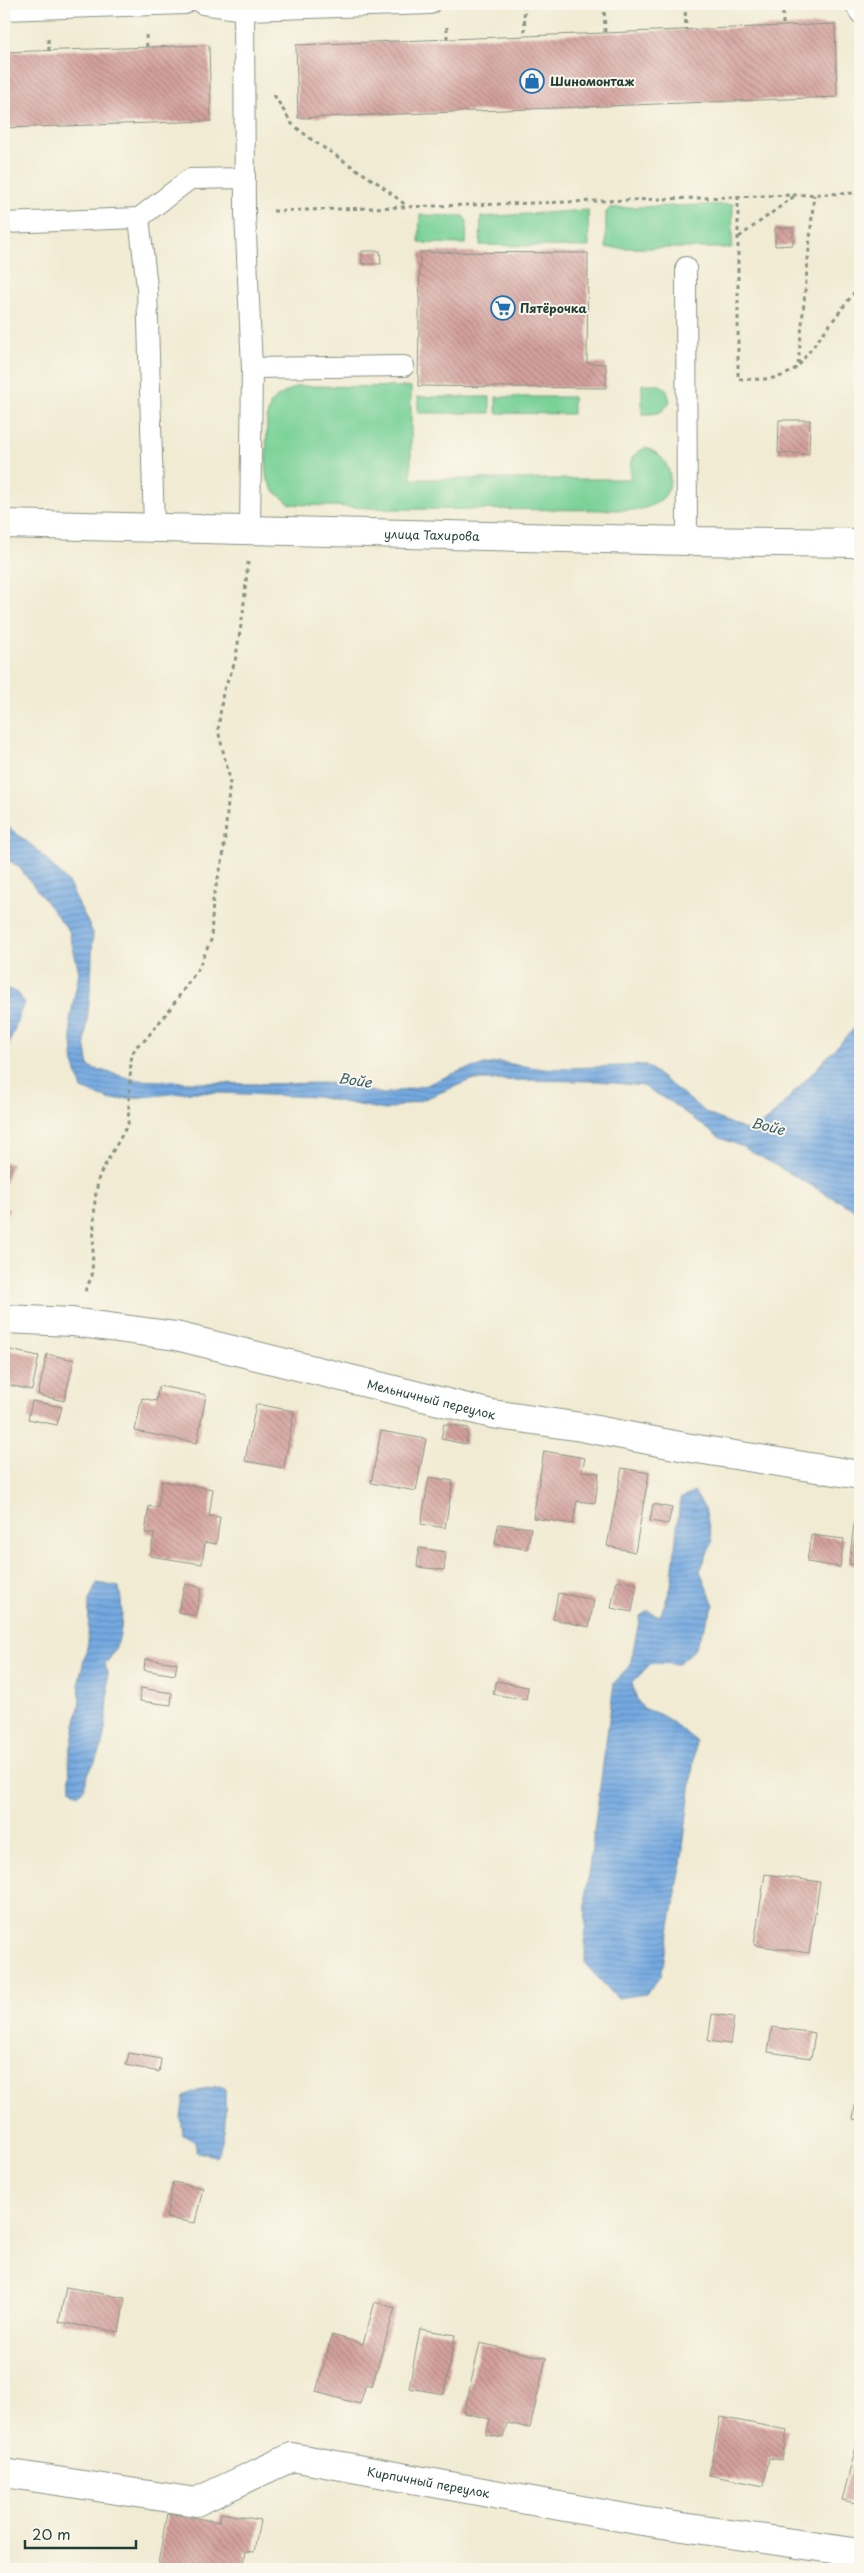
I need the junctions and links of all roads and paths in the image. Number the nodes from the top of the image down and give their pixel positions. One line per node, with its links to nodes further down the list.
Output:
1 (185, 4): 10 (lane)
2 (203, 4): 9 (lane)
3 (430, 4): 9 (lane)
4 (524, 4): 15 (path)
5 (604, 4): 14 (path)
6 (686, 4): 13 (path)
7 (782, 4): 12 (path)
8 (855, 4): 11 (lane)
9 (244, 7): 16 (lane)
10 (4, 10)
11 (860, 13)
12 (783, 26)
13 (686, 30)
14 (605, 33)
15 (526, 36)
16 (244, 54): 17 (lane); 22 (path)
17 (245, 178): 23 (lane); 24 (lane)
18 (860, 193): 19 (path)
19 (814, 194): 20 (path); 30 (path)
20 (797, 195): 21 (path); 26 (path)
21 (738, 196): 22 (path); 26 (path)
22 (408, 207): 23 (path)
23 (245, 212): 31 (lane)
24 (139, 218): 25 (lane); 33 (lane)
25 (4, 224)
26 (738, 238): 30 (path)
27 (686, 267): 35 (lane)
28 (860, 285): 30 (path)
29 (404, 366): 31 (lane)
30 (798, 366)
31 (252, 368): 34 (lane)
32 (4, 524): 33 (street, улица Тахирова)
33 (154, 528): 34 (street, улица Тахирова)
34 (250, 530): 35 (street, улица Тахирова); 38 (path)
35 (686, 541): 36 (street, улица Тахирова)
36 (860, 543)
37 (5, 1322): 38 (street, Мельничный переулок)
38 (72, 1322): 39 (street, Мельничный переулок)
39 (860, 1475)
40 (4, 2473): 41 (street, Кирпичный переулок)
41 (860, 2553)

